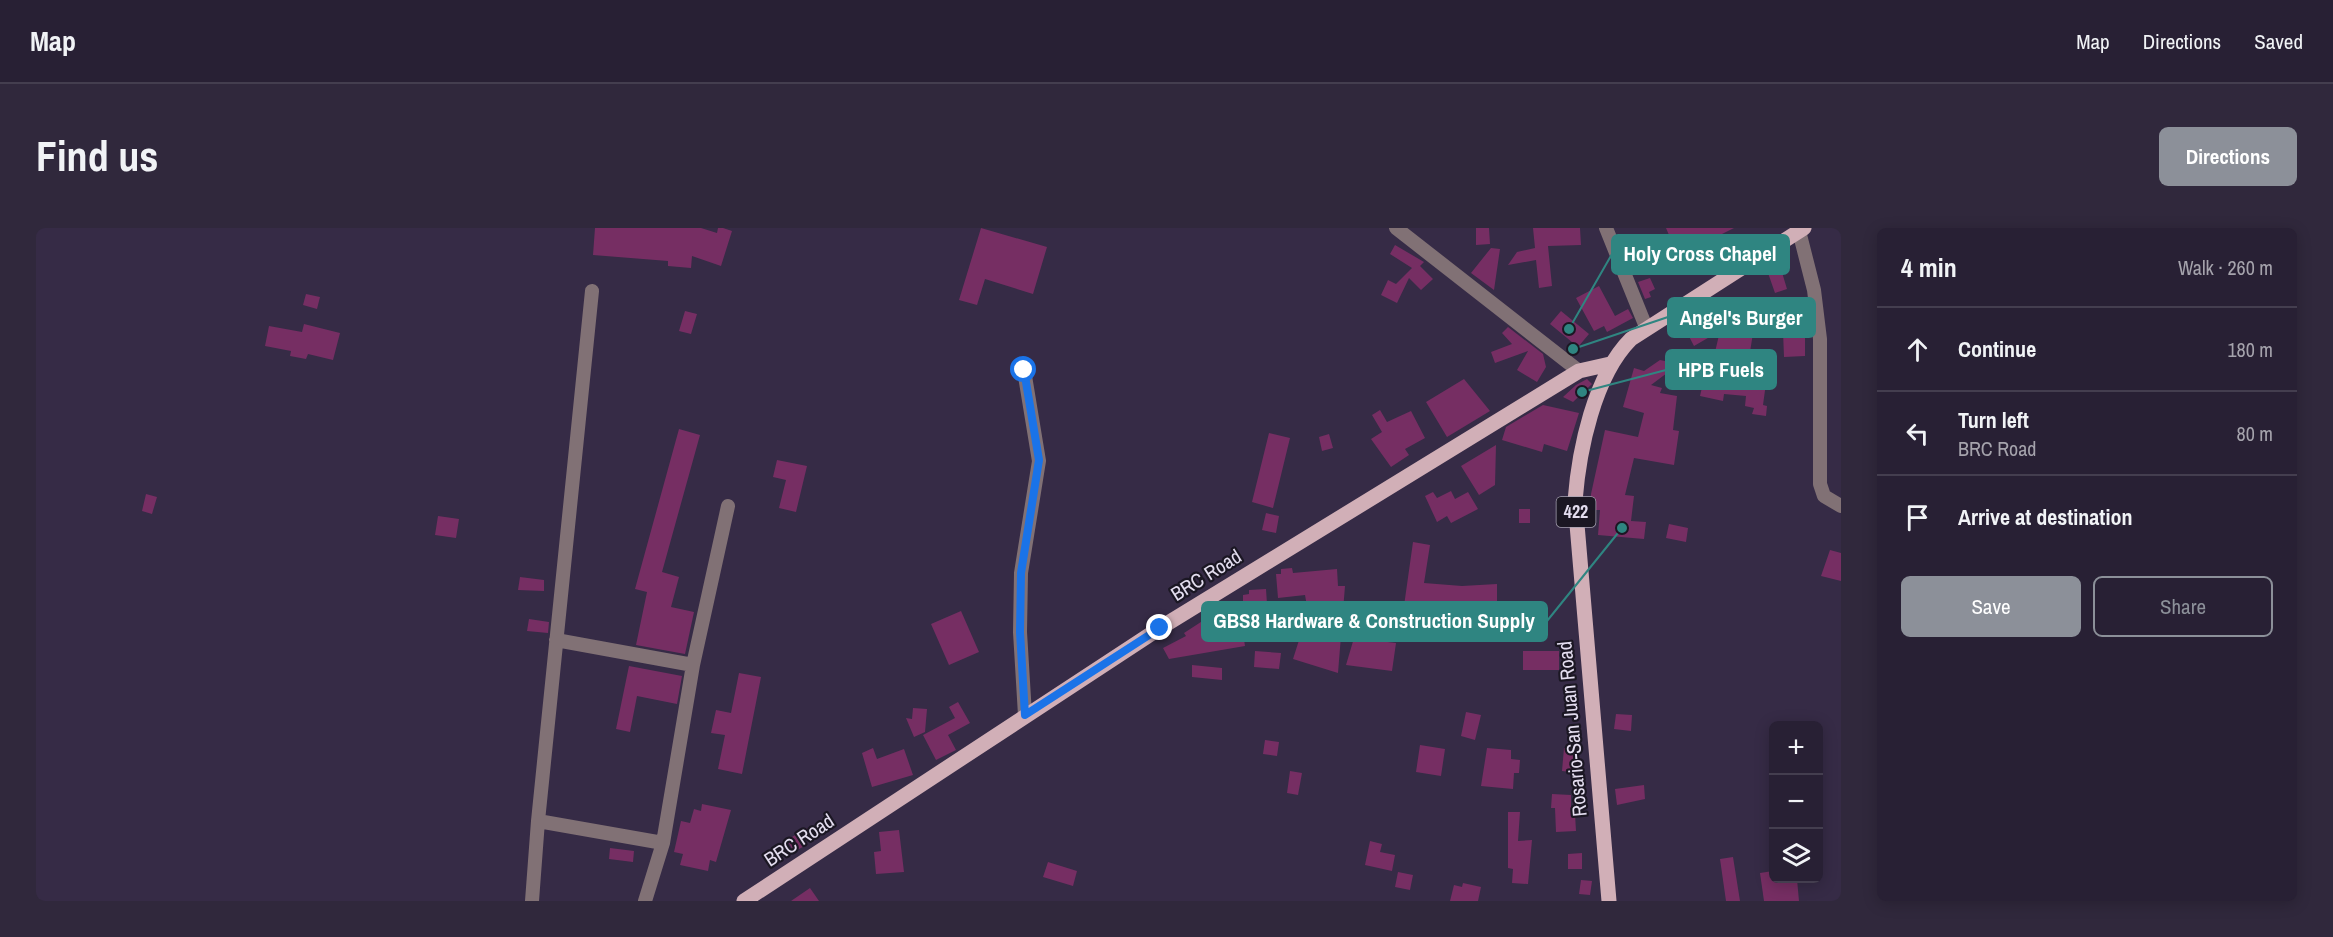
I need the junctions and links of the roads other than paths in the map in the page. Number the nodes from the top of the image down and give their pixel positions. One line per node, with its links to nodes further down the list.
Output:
1 (1396, 228): 8 (street)
2 (1606, 228): 5 (street)
3 (1801, 230): 5 (main road, Rosario-San Juan Road / 422); 10 (street)
4 (592, 291): 11 (street)
5 (1646, 327): 6 (main road, Rosario-San Juan Road / 422)
6 (1611, 363): 8 (main road, BRC Road); 19 (main road, Rosario-San Juan Road / 422)
7 (1024, 370): 13 (street)
8 (1579, 371): 13 (main road, BRC Road)
9 (728, 506): 12 (street)
10 (1841, 506)
11 (556, 640): 12 (street); 14 (street)
12 (693, 665): 15 (street)
13 (1025, 715): 18 (main road, BRC Road)
14 (538, 821): 15 (street); 16 (street)
15 (663, 843): 17 (street)
16 (532, 901)
17 (645, 901)
18 (744, 901)
19 (1609, 901)

